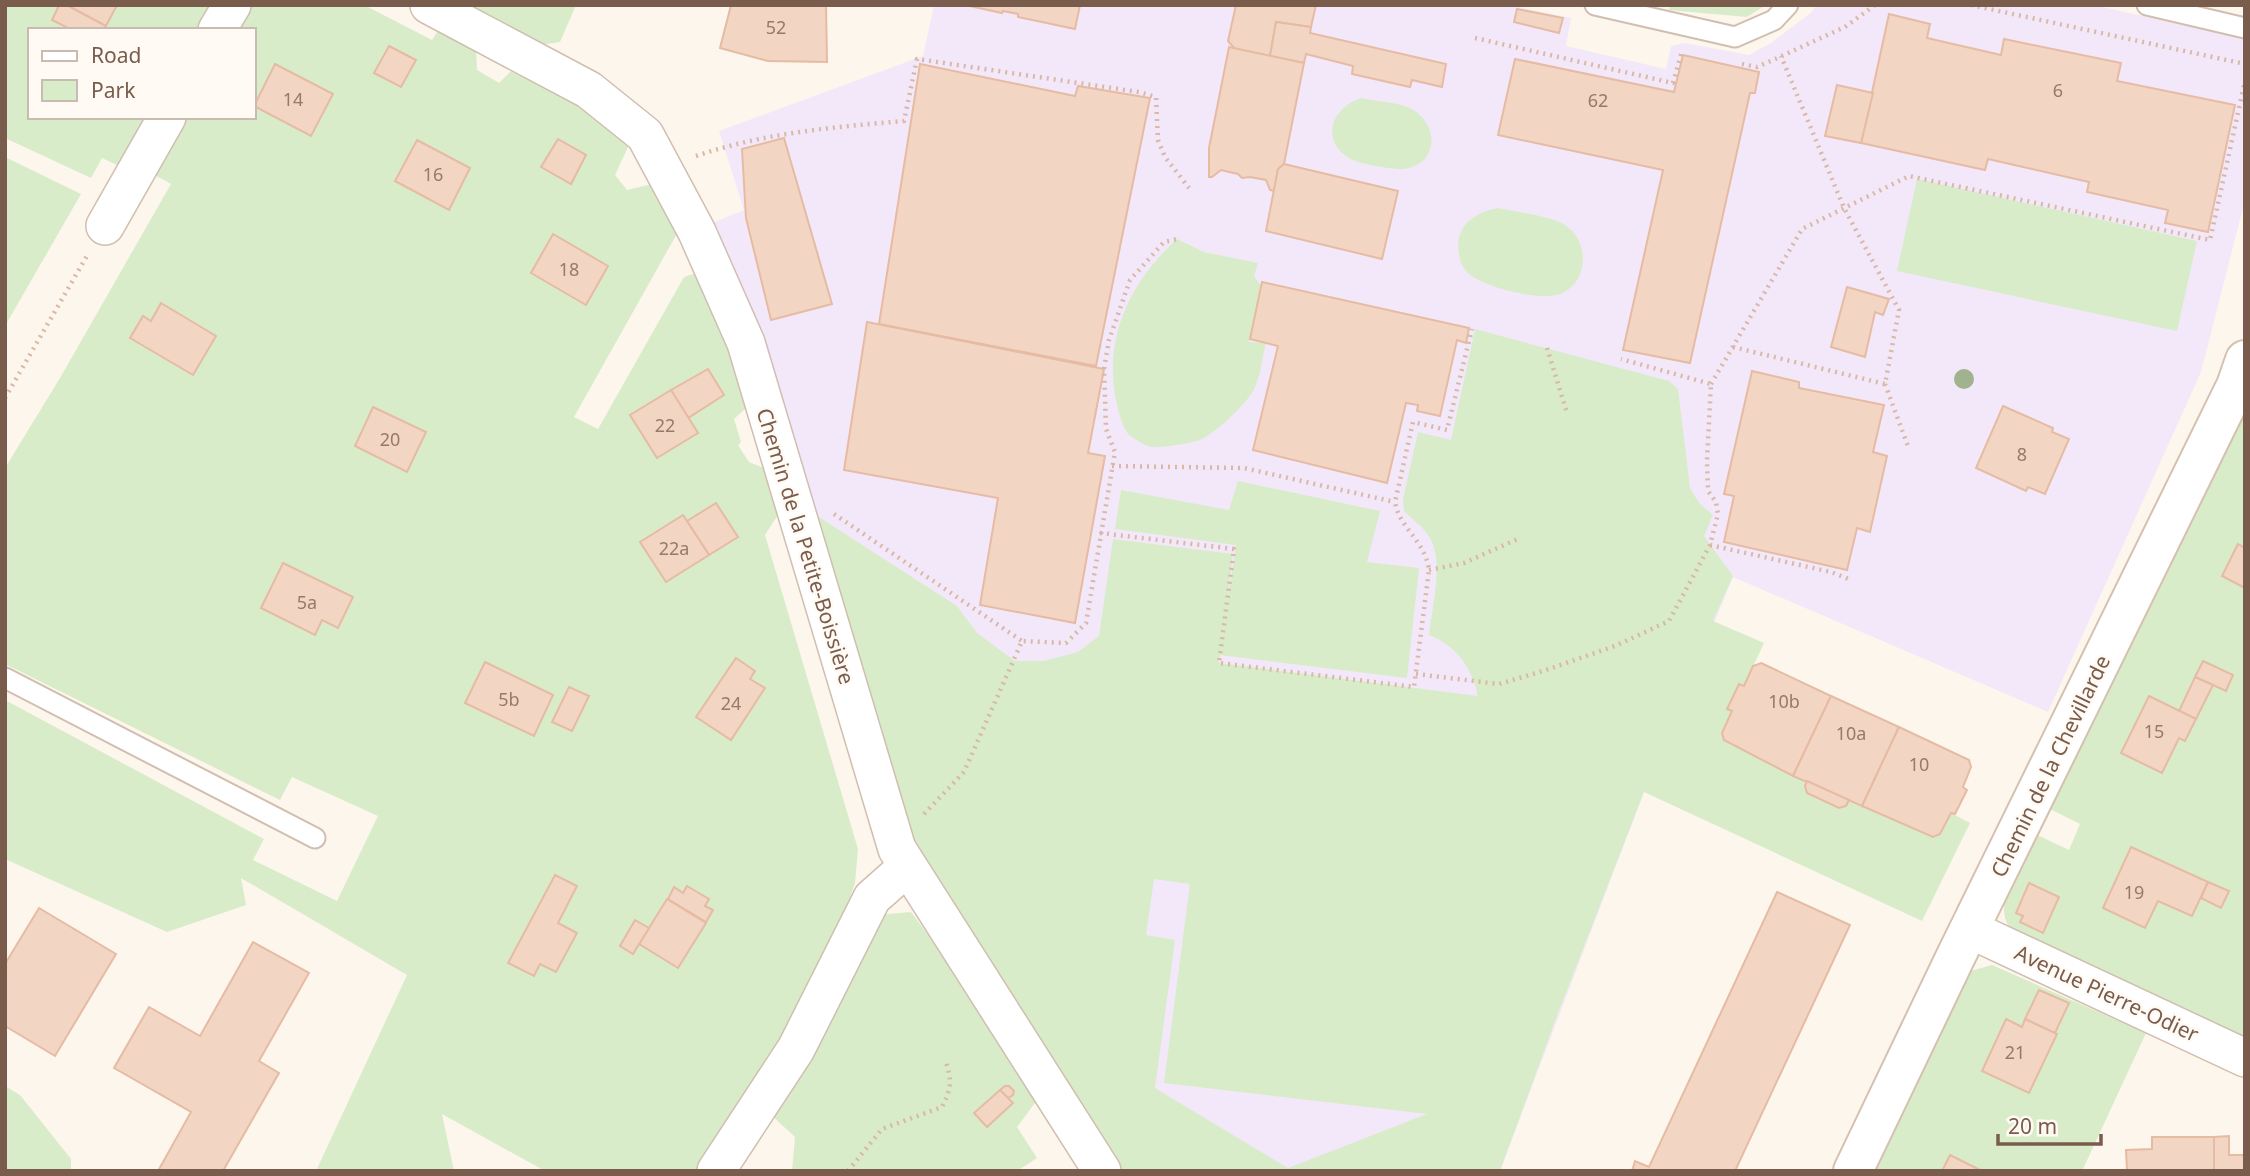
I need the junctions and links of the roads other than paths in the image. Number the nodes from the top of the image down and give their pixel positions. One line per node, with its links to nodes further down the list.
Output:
1 (232, 5): 6 (street)
2 (429, 5): 13 (street, Chemin de la Petite-Boissière)
3 (1595, 5): 4 (lane)
4 (1788, 5)
5 (2147, 5): 7 (lane)
6 (219, 28)
7 (2245, 28)
8 (166, 119): 9 (street)
9 (105, 226)
10 (2245, 360): 14 (street, Chemin de la Chevillarde)
11 (5, 678): 12 (lane)
12 (315, 838)
13 (902, 858): 16 (street); 17 (street, Chemin de la Petite-Boissière)
14 (1969, 929): 15 (street, Avenue Pierre-Odier); 18 (street, Chemin de la Chevillarde)
15 (2245, 1058)
16 (716, 1171)
17 (1102, 1171)
18 (1853, 1171)

